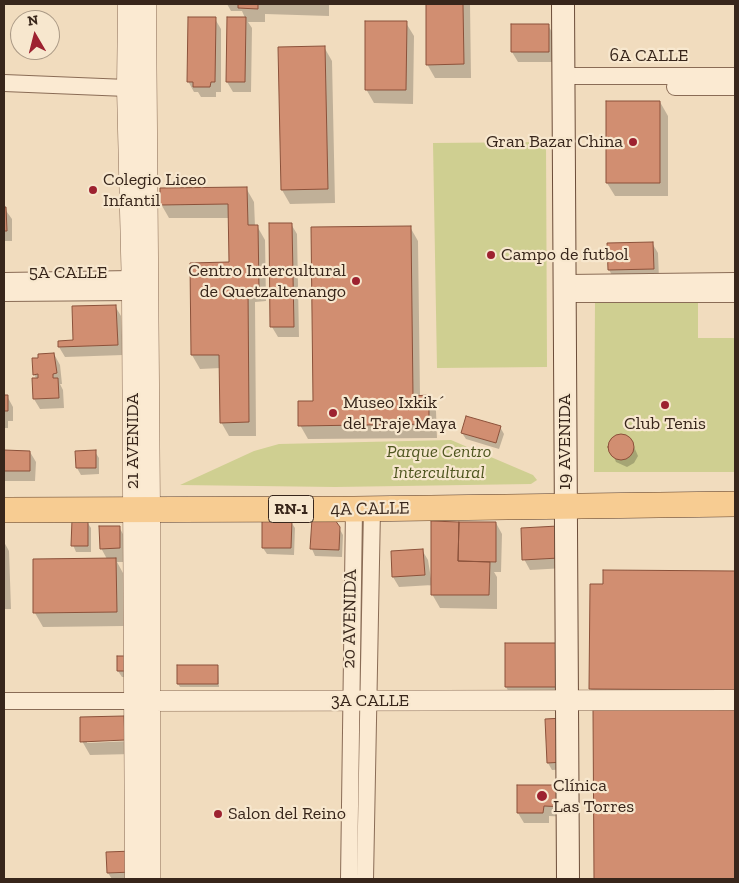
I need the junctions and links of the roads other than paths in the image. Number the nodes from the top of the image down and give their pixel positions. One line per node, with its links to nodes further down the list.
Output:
1 (128, 4): 9 (street, 21 AVENIDA)
2 (146, 4): 10 (street, 21 AVENIDA)
3 (564, 4): 6 (main road, 19 AVENIDA)
4 (579, 4): 6 (main road, 19 AVENIDA)
5 (735, 76): 6 (street, 6A CALLE)
6 (571, 81): 8 (street, 6A CALLE); 14 (main road, 19 AVENIDA)
7 (4, 83): 9 (street)
8 (735, 87)
9 (127, 88): 10 (street); 13 (street, 21 AVENIDA)
10 (146, 95): 20 (street, 21 AVENIDA)
11 (4, 281): 13 (street, 5A CALLE)
12 (735, 282): 14 (street)
13 (132, 286): 15 (street, 5A CALLE); 20 (street, 21 AVENIDA)
14 (571, 289): 16 (street); 19 (main road, 19 AVENIDA)
15 (4, 293)
16 (735, 294)
17 (735, 489): 19 (main road, 4A CALLE / RN-1)
18 (4, 496): 20 (main road, 4A CALLE / RN-1)
19 (571, 499): 20 (main road, 4A CALLE / RN-1); 21 (main road, 4A CALLE / RN-1); 22 (main road, 4A CALLE / RN-1); 28 (main road, 19 AVENIDA)
20 (141, 502): 22 (main road, 4A CALLE / RN-1); 23 (main road, 4A CALLE / RN-1); 27 (street, 21 AVENIDA)
21 (735, 504)
22 (363, 509): 26 (street, 20 AVENIDA)
23 (4, 510)
24 (735, 700): 28 (street, 3A CALLE)
25 (4, 701): 27 (street, 3A CALLE)
26 (360, 701): 27 (street, 3A CALLE); 28 (street, 3A CALLE); 31 (street, 20 AVENIDA); 32 (street, 20 AVENIDA)
27 (142, 702): 29 (street, 21 AVENIDA); 30 (street, 21 AVENIDA)
28 (574, 702): 33 (main road, 19 AVENIDA); 34 (main road, 19 AVENIDA)
29 (135, 879)
30 (150, 879)
31 (349, 879)
32 (365, 879)
33 (568, 879)
34 (579, 879)

